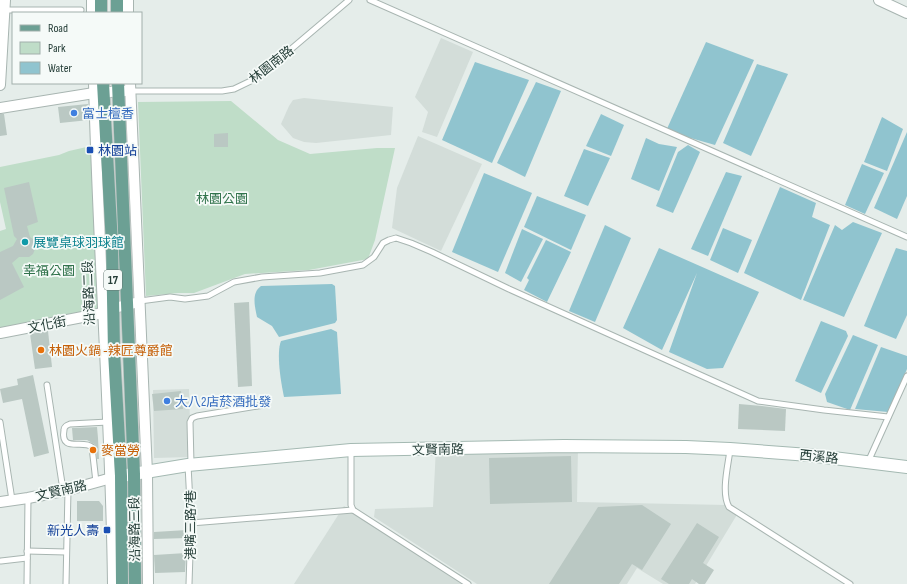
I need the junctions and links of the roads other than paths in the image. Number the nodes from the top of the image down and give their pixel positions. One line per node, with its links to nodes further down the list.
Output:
1 (92, 0): 10 (street)
2 (101, 0): 11 (main road)
3 (117, 0): 12 (main road)
4 (128, 0): 13 (street)
5 (349, 0): 17 (lane, 林園南路)
6 (370, 0): 20 (lane)
7 (878, 0): 14 (street)
8 (5, 5): 9 (lane); 15 (street)
9 (81, 10)
10 (92, 12)
11 (101, 12)
12 (117, 12)
13 (128, 12)
14 (907, 12)
15 (0, 86)
16 (118, 87): 17 (street); 18 (street); 22 (main road, 17)
17 (130, 87): 21 (street)
18 (99, 88): 19 (street); 23 (main road, 沿海路二段 / 17)
19 (0, 108)
20 (907, 237)
21 (140, 301): 22 (street, 文化街); 28 (lane); 36 (street)
22 (126, 305): 23 (street, 文化街); 37 (main road, 17)
23 (108, 311): 24 (street, 文化街); 30 (street, 沿海路二段); 38 (main road, 沿海路二段 / 17)
24 (0, 333)
25 (907, 376): 28 (lane)
26 (47, 385): 40 (lane)
27 (264, 405): 34 (lane, 港嘴三路7巷)
28 (888, 417): 33 (lane)
29 (0, 422): 42 (lane)
30 (108, 422): 38 (street, 沿海路二段); 39 (lane)
31 (730, 448): 32 (street, 文賢南路); 33 (street, 西溪路); 58 (lane)
32 (351, 450): 34 (street, 文賢南路); 44 (lane)
33 (868, 462): 35 (street, 西溪路)
34 (190, 465): 36 (street, 文賢南路); 45 (lane, 港嘴三路7巷)
35 (907, 467)
36 (147, 473): 37 (street); 55 (street, 沿海路三段)
37 (134, 474): 38 (street); 54 (main road, 沿海路三段 / 17)
38 (116, 477): 39 (street, 文賢南路); 52 (street, 沿海路三段); 53 (main road, 沿海路三段 / 17)
39 (96, 482): 40 (street, 文賢南路)
40 (65, 490): 41 (street, 文賢南路); 47 (lane)
41 (28, 498): 42 (street, 文賢南路); 46 (lane)
42 (12, 500): 43 (street, 文賢南路)
43 (0, 502)
44 (353, 510): 45 (lane); 57 (lane)
45 (191, 524): 56 (lane, 港嘴三路7巷)
46 (27, 551): 47 (lane); 48 (lane)
47 (66, 552): 51 (lane)
48 (27, 558): 49 (lane); 50 (lane)
49 (1, 561)
50 (27, 584)
51 (66, 584)
52 (113, 584)
53 (122, 584)
54 (135, 584)
55 (148, 584)
56 (189, 584)
57 (468, 584)
58 (850, 584)

